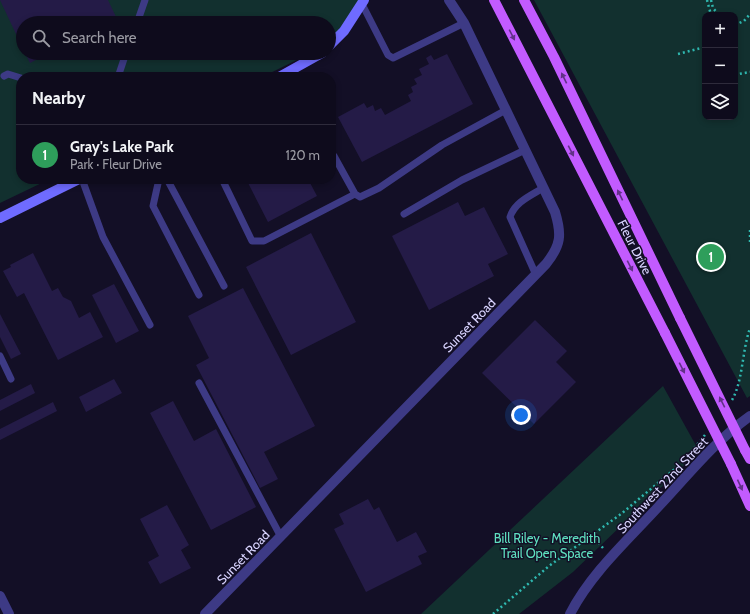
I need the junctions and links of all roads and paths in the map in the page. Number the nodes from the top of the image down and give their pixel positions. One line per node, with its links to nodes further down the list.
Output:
1 (145, 0): 11 (lane)
2 (449, 0): 12 (street, Sunset Road)
3 (494, 0): 51 (main road, Fleur Drive, one-way to 51, bridge)
4 (524, 0): 49 (main road, Fleur Drive, one-way to 4, bridge)
5 (707, 0): 8 (path)
6 (712, 0): 9 (path)
7 (363, 2): 12 (lane); 14 (street)
8 (710, 12)
9 (716, 12)
10 (750, 14): 13 (path)
11 (139, 16)
12 (464, 23): 25 (street, Sunset Road)
13 (738, 24)
14 (336, 39)
15 (702, 48): 16 (path)
16 (678, 54)
17 (124, 60): 19 (lane)
18 (312, 60): 20 (street)
19 (120, 72)
20 (295, 72)
21 (750, 72): 22 (path)
22 (738, 74)
23 (4, 76): 24 (lane)
24 (16, 76)
25 (506, 110): 26 (street, Sunset Road); 34 (lane)
26 (525, 150): 33 (street, Sunset Road); 35 (lane)
27 (336, 160): 34 (lane)
28 (69, 184): 36 (street)
29 (84, 184): 42 (lane)
30 (158, 184): 41 (lane)
31 (170, 184): 40 (lane)
32 (224, 184): 34 (lane)
33 (543, 188): 39 (street, Sunset Road); 39 (lane)
34 (354, 194)
35 (404, 214)
36 (0, 218)
37 (750, 230): 38 (path)
38 (750, 243)
39 (536, 275): 53 (street, Sunset Road)
40 (224, 286)
41 (199, 295)
42 (150, 325)
43 (750, 328): 47 (path)
44 (0, 356): 45 (lane)
45 (11, 379)
46 (199, 383): 53 (lane)
47 (734, 396)
48 (750, 416): 54 (street, Southwest 22nd Street)
49 (748, 454)
50 (682, 463): 52 (path)
51 (750, 506)
52 (592, 535): 54 (path); 58 (path)
53 (281, 537): 57 (street, Sunset Road)
54 (611, 558): 59 (street, Southwest 22nd Street)
55 (0, 596): 56 (street)
56 (9, 614)
57 (206, 614)
58 (494, 614)
59 (570, 614)

